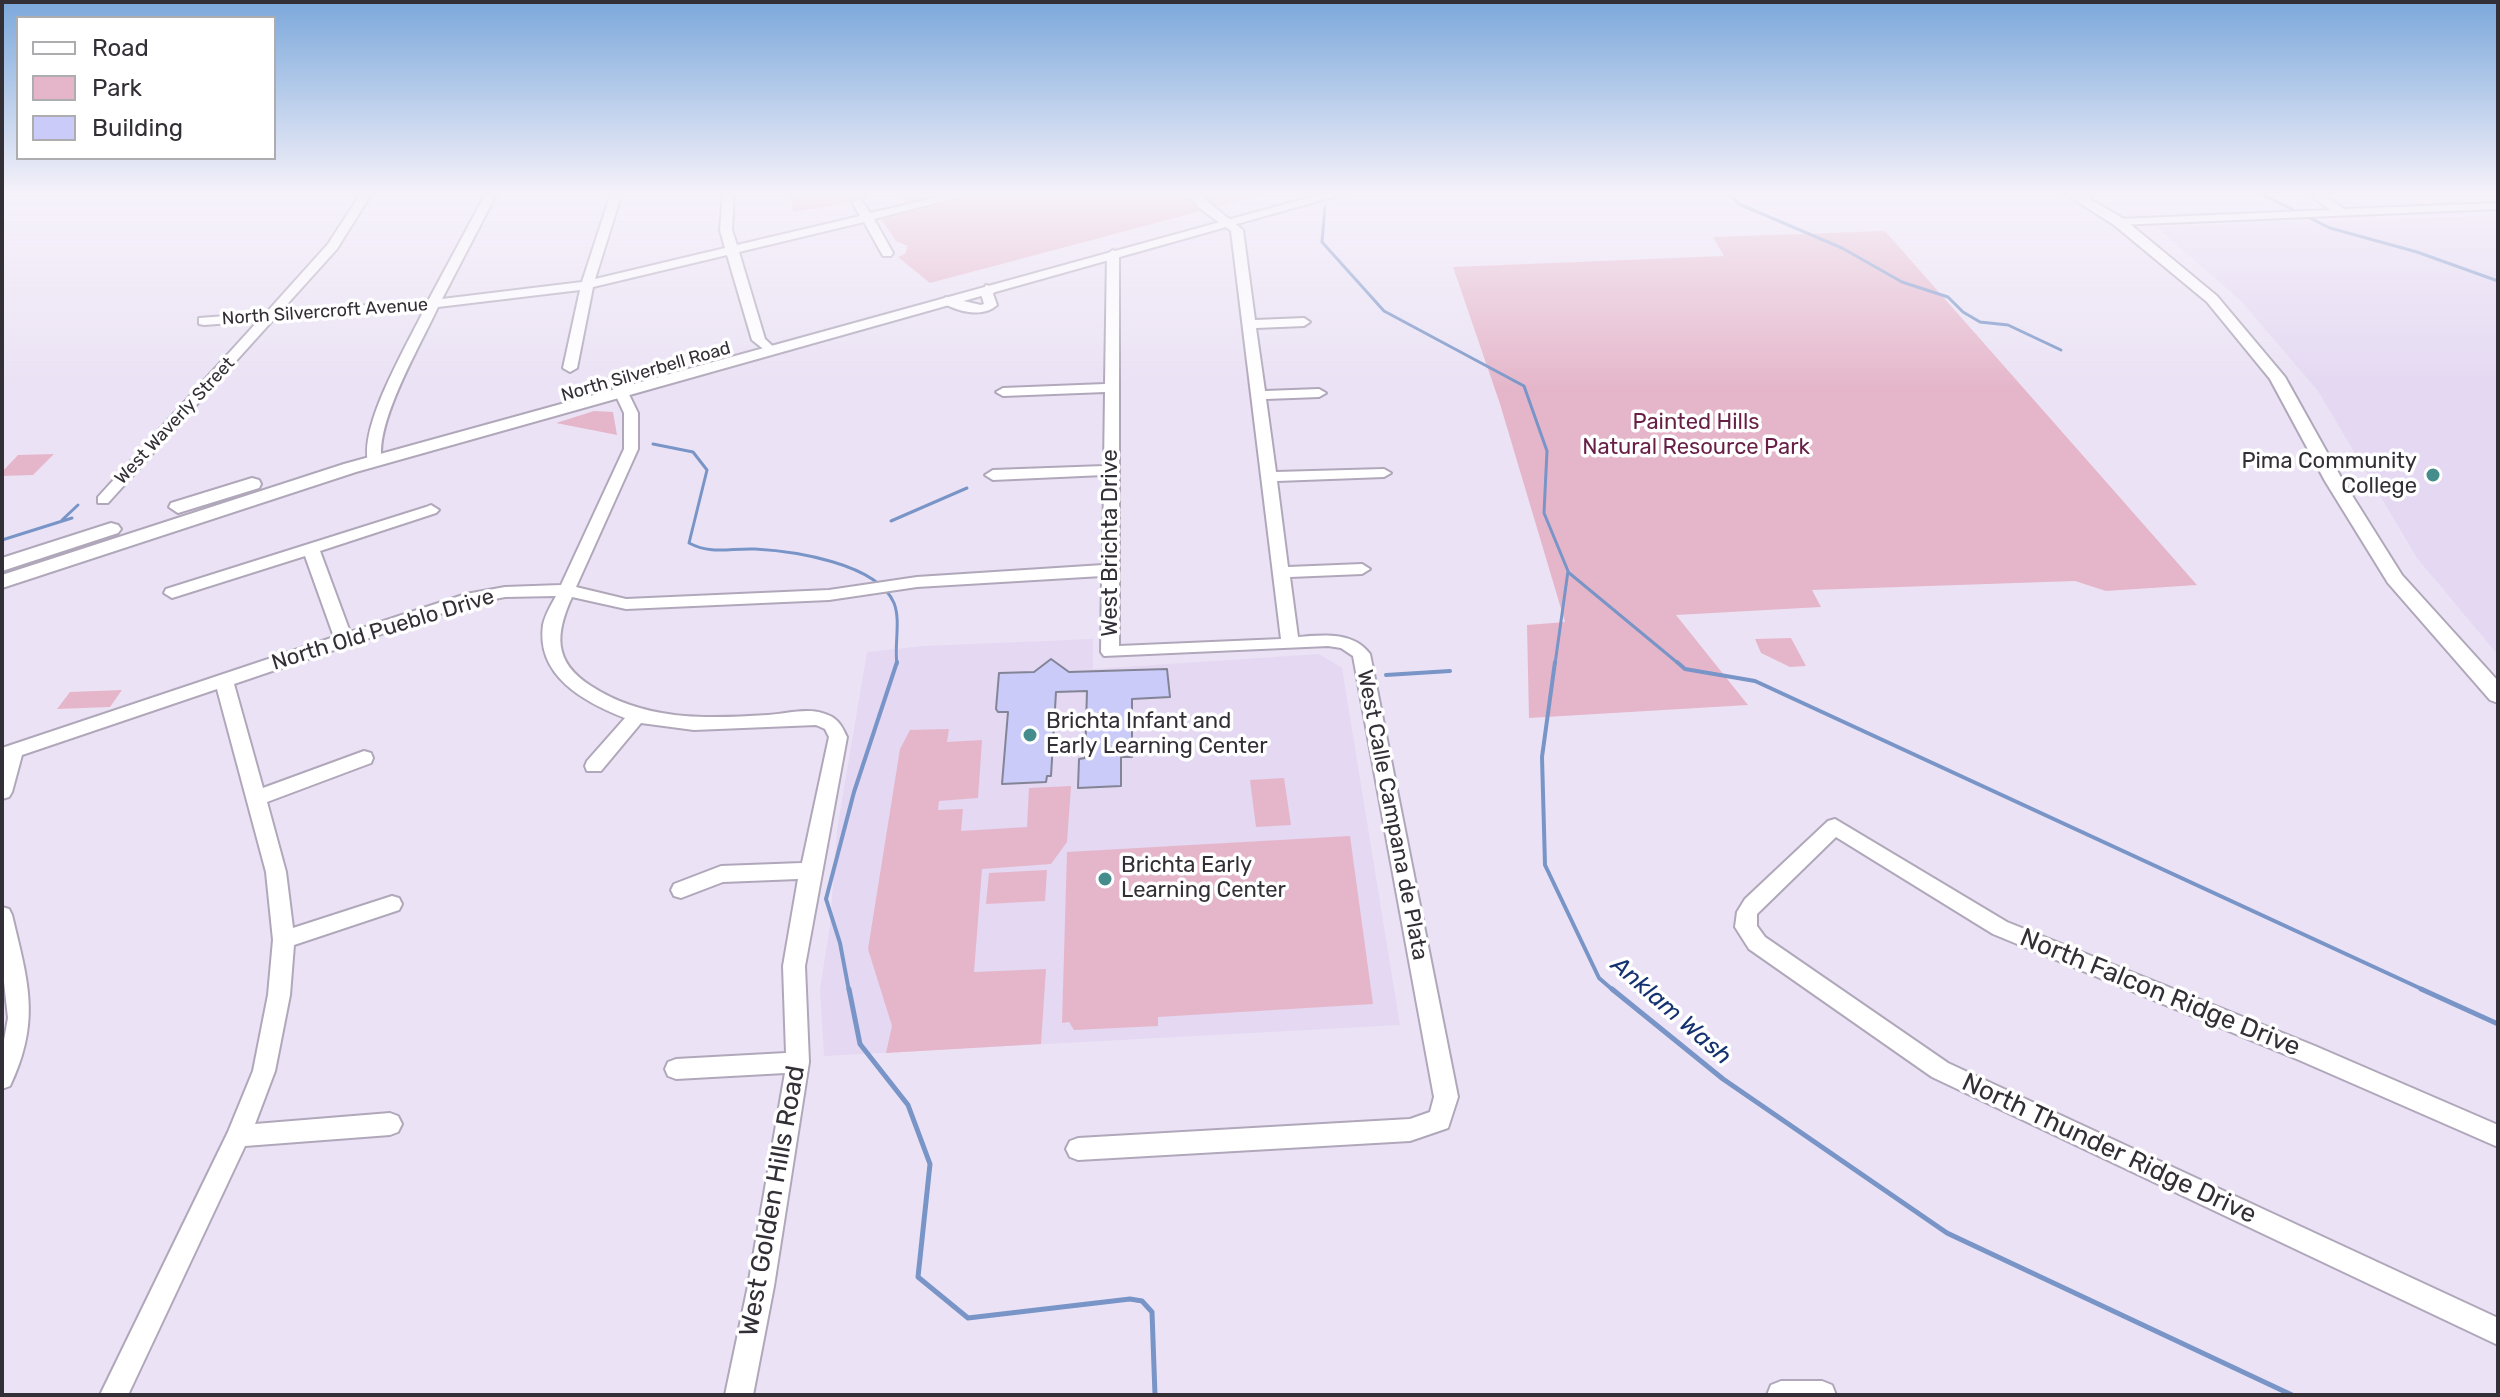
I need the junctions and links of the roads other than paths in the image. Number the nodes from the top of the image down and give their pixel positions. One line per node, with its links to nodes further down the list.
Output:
1 (322, 258): 13 (street, West Waverly Street)
2 (457, 258): 12 (street)
3 (594, 258): 11 (street)
4 (706, 258): 11 (street, North Silvercroft Avenue)
5 (735, 258): 17 (street)
6 (1080, 258): 17 (main road, North Silverbell Road)
7 (1083, 258): 17 (main road, North Silverbell Road)
8 (1109, 258): 20 (street, West Brichta Drive)
9 (1241, 258): 16 (street)
10 (2163, 258): 42 (main road)
11 (587, 285): 12 (street, North Silvercroft Avenue); 18 (street)
12 (433, 304): 13 (street, North Silvercroft Avenue); 24 (street)
13 (271, 317): 14 (street, North Silvercroft Avenue); 29 (street, West Waverly Street)
14 (204, 321)
15 (1304, 322): 16 (street)
16 (1249, 324): 23 (street)
17 (765, 346): 19 (main road, North Silverbell Road)
18 (570, 368)
19 (620, 387): 24 (main road, North Silverbell Road); 37 (street)
20 (1112, 388): 21 (street); 25 (street, West Brichta Drive)
21 (1003, 392)
22 (1319, 393): 23 (street)
23 (1258, 395): 28 (street)
24 (374, 454): 32 (main road, North Silverbell Road); 36 (main road, North Silverbell Road)
25 (1111, 470): 27 (street); 34 (street, West Brichta Drive)
26 (1384, 473): 28 (street)
27 (993, 475)
28 (1269, 477): 35 (street)
29 (103, 500)
30 (431, 510): 31 (street)
31 (311, 549): 38 (street); 39 (street)
32 (2, 565)
33 (1362, 569): 35 (street)
34 (1110, 570): 37 (street, North Old Pueblo Drive); 40 (street, West Brichta Drive)
35 (1282, 572): 40 (street)
36 (2, 582)
37 (565, 590): 39 (street, North Old Pueblo Drive); 43 (street)
38 (172, 593)
39 (344, 640): 41 (street, North Old Pueblo Drive)
40 (1290, 644): 62 (street, West Calle Campana de Plata)
41 (224, 681): 44 (street, North Old Pueblo Drive); 48 (street)
42 (2498, 695)
43 (636, 717): 46 (street); 49 (street, West Golden Hills Road)
44 (7, 754): 47 (street)
45 (364, 758): 48 (street)
46 (594, 766)
47 (2, 792)
48 (255, 799): 54 (street)
49 (810, 871): 50 (street); 56 (street, West Golden Hills Road)
50 (681, 890)
51 (392, 904): 54 (street)
52 (2, 915): 55 (street)
53 (1738, 927): 61 (street, North Falcon Ridge Drive); 63 (street, North Thunder Ridge Drive)
54 (284, 940): 60 (street)
55 (11, 1037): 58 (street)
56 (798, 1062): 57 (street); 65 (street, West Golden Hills Road)
57 (676, 1069)
58 (2, 1079)
59 (390, 1124): 60 (street)
60 (238, 1136): 64 (street)
61 (2498, 1136)
62 (1078, 1149)
63 (2498, 1332)
64 (114, 1395)
65 (739, 1395)
66 (1781, 1395): 67 (street)
67 (1822, 1395)

